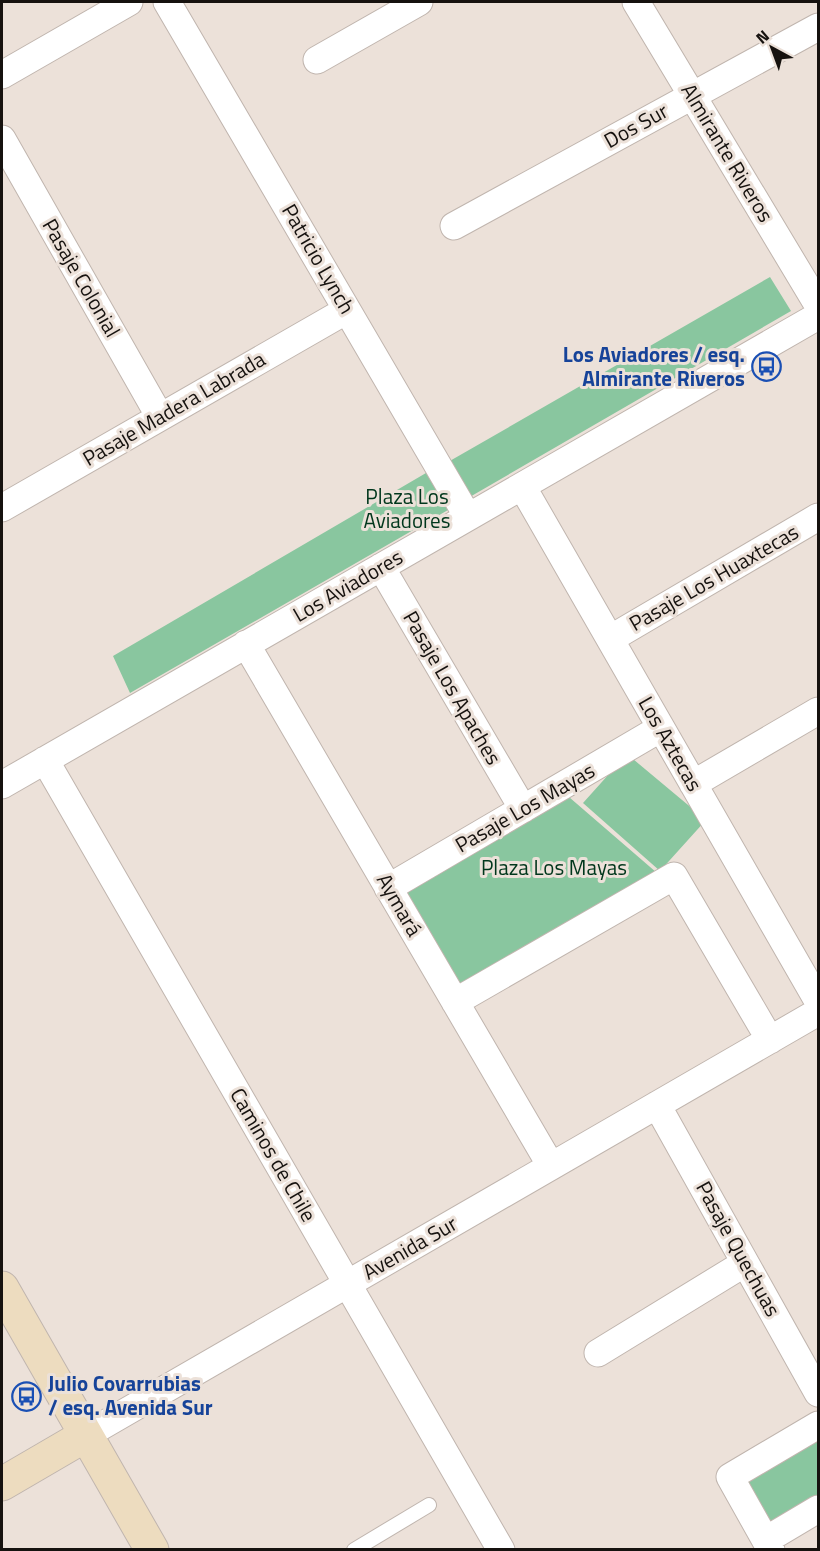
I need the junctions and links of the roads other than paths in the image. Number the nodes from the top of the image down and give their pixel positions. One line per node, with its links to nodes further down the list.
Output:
1 (129, 2): 7 (street)
2 (167, 2): 12 (street, Patricio Lynch)
3 (419, 2): 6 (street)
4 (636, 2): 8 (street, Almirante Riveros)
5 (819, 27): 8 (street, Dos Sur)
6 (317, 60)
7 (2, 75)
8 (693, 96): 10 (street, Dos Sur); 11 (street, Almirante Riveros)
9 (2, 139): 14 (street, Pasaje Colonial)
10 (454, 226)
11 (819, 305)
12 (347, 310): 14 (street, Pasaje Madera Labrada); 17 (street, Patricio Lynch)
13 (819, 316): 15 (street, Los Aviadores)
14 (160, 417): 16 (street, Pasaje Madera Labrada)
15 (522, 486): 17 (street, Los Aviadores); 20 (street, Los Aztecas)
16 (2, 508)
17 (468, 517): 19 (street, Los Aviadores)
18 (819, 517): 20 (street, Pasaje Los Huaxtecas)
19 (381, 567): 21 (street, Los Aviadores); 27 (street, Pasaje Los Apaches)
20 (610, 639): 23 (street, Los Aztecas)
21 (246, 644): 24 (street, Los Aviadores); 28 (street, Aymará)
22 (819, 711): 25 (street)
23 (661, 729): 25 (street, Los Aztecas); 27 (street, Pasaje Los Mayas)
24 (45, 760): 26 (street, Los Aviadores); 35 (street, Caminos de Chile)
25 (693, 784): 30 (street, Los Aztecas)
26 (2, 785)
27 (523, 809): 28 (street, Pasaje Los Mayas)
28 (388, 888): 29 (street, Aymará)
29 (455, 1002): 31 (street); 33 (street, Aymará)
30 (816, 1016): 31 (street, Avenida Sur)
31 (770, 1040): 32 (street, Avenida Sur)
32 (657, 1105): 33 (street, Avenida Sur); 34 (street, Pasaje Quechuas)
33 (551, 1166): 35 (street, Avenida Sur)
34 (745, 1263): 37 (street); 38 (street, Pasaje Quechuas)
35 (348, 1284): 40 (street, Avenida Sur); 47 (street, Caminos de Chile)
36 (2, 1288): 40 (street)
37 (598, 1353)
38 (819, 1393)
39 (819, 1425): 44 (street)
40 (86, 1435): 41 (street, Avenida Sur); 45 (street)
41 (2, 1484)
42 (429, 1505): 46 (lane)
43 (819, 1509): 44 (street)
44 (768, 1545)
45 (152, 1550)
46 (354, 1550)
47 (501, 1550)

